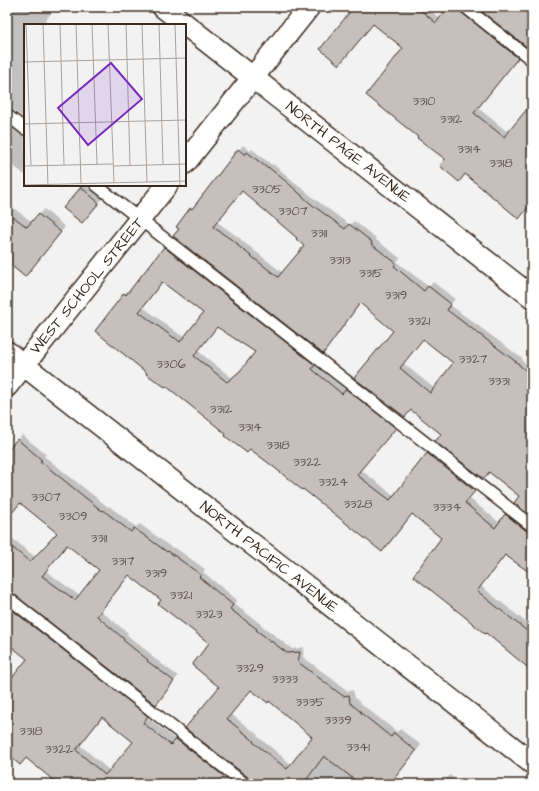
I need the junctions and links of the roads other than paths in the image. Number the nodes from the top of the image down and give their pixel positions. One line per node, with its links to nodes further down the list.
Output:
1 (163, 7): 4 (street, NORTH PAGE AVENUE)
2 (309, 7): 7 (street)
3 (465, 7): 6 (lane)
4 (185, 24)
5 (186, 25): 7 (street, NORTH PAGE AVENUE)
6 (532, 60)
7 (253, 78): 10 (street); 14 (street, NORTH PAGE AVENUE)
8 (7, 115): 9 (lane)
9 (24, 128)
10 (186, 162)
11 (97, 186): 13 (lane)
12 (166, 186): 13 (street, WEST SCHOOL STREET)
13 (140, 219): 16 (street, WEST SCHOOL STREET); 18 (lane)
14 (532, 297)
15 (7, 352): 16 (street, NORTH PACIFIC AVENUE)
16 (24, 365): 17 (street, WEST SCHOOL STREET); 20 (street, NORTH PACIFIC AVENUE)
17 (7, 386)
18 (532, 526)
19 (7, 597): 21 (lane)
20 (532, 763)
21 (245, 784)

